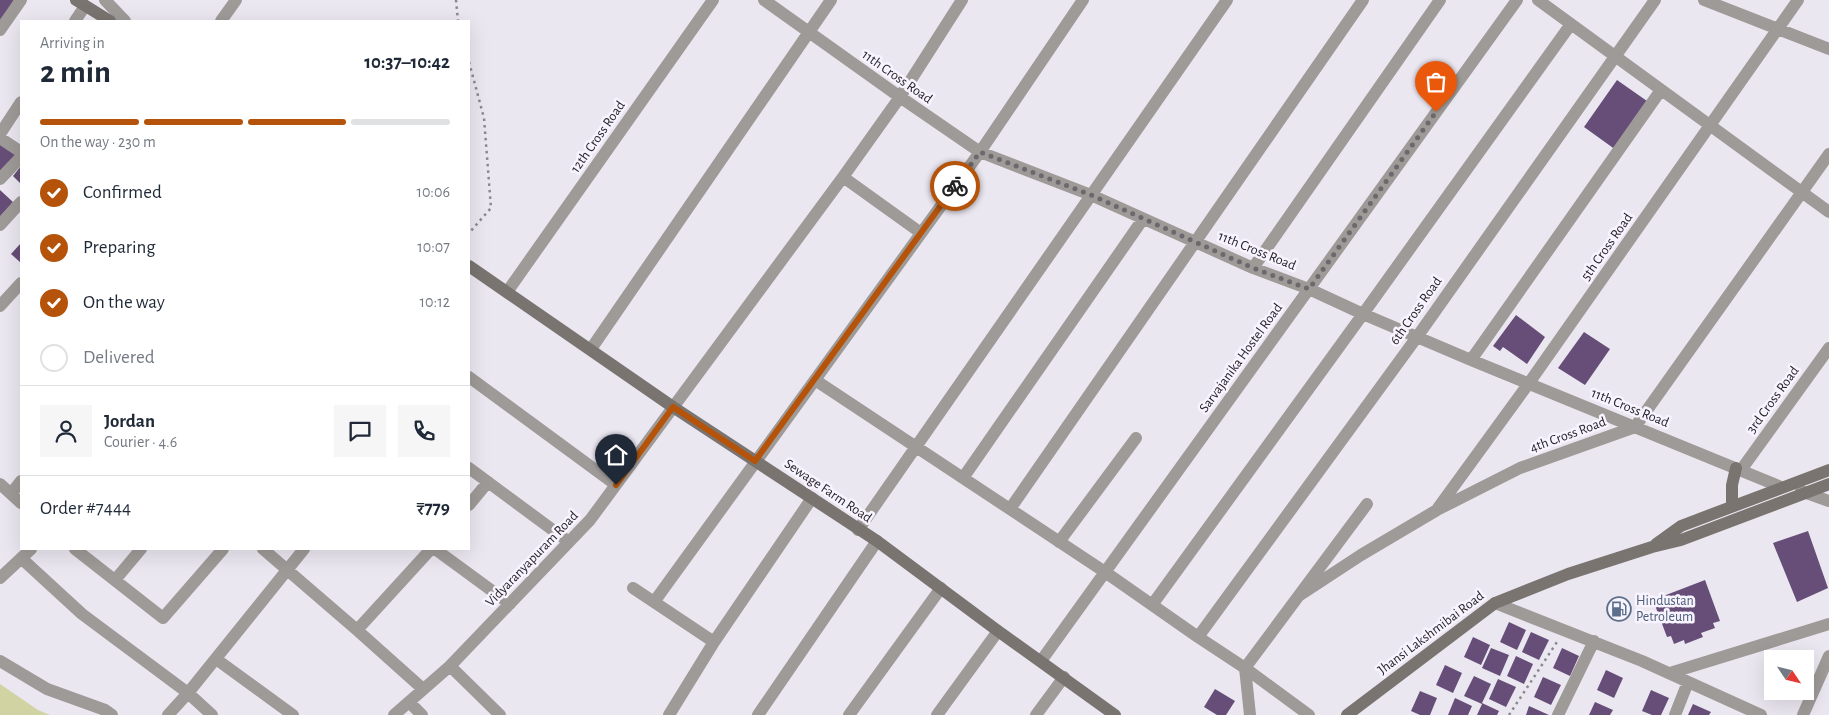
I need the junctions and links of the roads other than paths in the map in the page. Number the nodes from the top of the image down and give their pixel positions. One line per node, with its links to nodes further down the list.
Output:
1 (21, 0): 24 (street)
2 (105, 0): 20 (street)
3 (236, 0): 21 (street)
4 (714, 0): 52 (street, 12th Cross Road)
5 (764, 0): 25 (street, 11th Cross Road)
6 (831, 0): 25 (street)
7 (962, 0): 29 (street, Vidyaranyapuram Road)
8 (1083, 0): 35 (street)
9 (1227, 0): 41 (street)
10 (1363, 0): 47 (street)
11 (1440, 0): 49 (street)
12 (1517, 0): 51 (street, Sarvajanika Hostel Road)
13 (1538, 0): 22 (street)
14 (1655, 0): 27 (street, 6th Cross Road)
15 (1704, 0): 23 (street)
16 (1798, 0): 23 (street, 5th Cross Road)
17 (81, 3): 18 (street); 19 (main road)
18 (75, 20)
19 (108, 20)
20 (124, 20)
21 (222, 20)
22 (1570, 24): 27 (street); 54 (street)
23 (1778, 29): 26 (street); 31 (street, 5th Cross Road)
24 (0, 30)
25 (809, 32): 29 (street, 11th Cross Road); 57 (street)
26 (1829, 49)
27 (1615, 56): 28 (street); 55 (street, 6th Cross Road)
28 (1661, 90): 31 (street); 58 (street)
29 (900, 97): 35 (street, 11th Cross Road); 38 (street, Vidyaranyapuram Road)
30 (20, 104): 32 (street)
31 (1710, 126): 40 (street); 61 (street, 5th Cross Road)
32 (0, 134)
33 (0, 138): 34 (street)
34 (20, 150)
35 (980, 152): 41 (street, 11th Cross Road); 46 (street)
36 (1829, 154): 40 (street)
37 (20, 158): 39 (street)
38 (844, 177): 46 (street); 62 (street, Vidyaranyapuram Road)
39 (0, 180)
40 (1802, 192): 43 (street); 63 (street)
41 (1091, 195): 44 (street, 11th Cross Road); 65 (street)
42 (20, 203): 45 (street)
43 (1829, 212)
44 (1143, 219): 47 (street, 11th Cross Road); 70 (street)
45 (0, 225)
46 (921, 233): 60 (street)
47 (1195, 242): 49 (street, 11th Cross Road); 85 (street)
48 (470, 267): 52 (main road, Sewage Farm Road)
49 (1253, 268): 51 (street, 11th Cross Road)
50 (20, 284): 53 (street)
51 (1309, 289): 54 (street, 11th Cross Road); 102 (street, Sarvajanika Hostel Road)
52 (507, 292): 57 (main road, Sewage Farm Road)
53 (0, 306)
54 (1363, 314): 55 (street, 11th Cross Road); 111 (street)
55 (1417, 337): 58 (street, 11th Cross Road); 115 (street, 6th Cross Road)
56 (1829, 348): 68 (street, 3rd Cross Road)
57 (591, 349): 62 (main road, Sewage Farm Road)
58 (1471, 360): 61 (street, 11th Cross Road)
59 (470, 378): 75 (street)
60 (815, 380): 65 (street); 66 (street)
61 (1529, 383): 63 (street, 11th Cross Road); 86 (street, 5th Cross Road)
62 (673, 407): 66 (main road, Sewage Farm Road); 75 (street, Vidyaranyapuram Road)
63 (1635, 427): 68 (street, 11th Cross Road); 86 (street, 4th Cross Road)
64 (1136, 438): 90 (street)
65 (916, 447): 70 (street); 87 (street)
66 (755, 461): 79 (main road, Sewage Farm Road); 108 (street)
67 (470, 469): 72 (street)
68 (1738, 469): 76 (street, 11th Cross Road); 84 (main road)
69 (1829, 470): 76 (main road, Jhansi Lakshmibai Road)
70 (963, 478): 85 (street)
71 (20, 482): 78 (street)
72 (488, 482): 82 (street); 89 (street)
73 (0, 484): 78 (street)
74 (1829, 484): 77 (main road, Jhansi Lakshmibai Road)
75 (616, 485): 89 (street, Vidyaranyapuram Road)
76 (1781, 487): 77 (street, 11th Cross Road); 84 (main road, Jhansi Lakshmibai Road)
77 (1806, 492): 80 (street, 11th Cross Road); 91 (main road, Jhansi Lakshmibai Road)
78 (11, 494): 81 (street)
79 (812, 498): 87 (main road, Sewage Farm Road); 117 (street)
80 (1829, 501)
81 (20, 502)
82 (470, 503)
83 (1367, 504): 107 (street)
84 (1732, 506): 91 (main road, Jhansi Lakshmibai Road)
85 (1010, 509): 90 (street)
86 (1437, 510): 107 (street, 4th Cross Road)
87 (858, 530): 88 (main road, Sewage Farm Road)
88 (877, 541): 106 (main road, Sewage Farm Road); 138 (street)
89 (568, 542): 110 (street, Vidyaranyapuram Road)
90 (1059, 542): 102 (street)
91 (1652, 547): 109 (main road, Jhansi Lakshmibai Road)
92 (30, 550): 100 (street)
93 (78, 550): 104 (street)
94 (140, 550): 104 (street)
95 (222, 550): 104 (street)
96 (264, 550): 101 (street)
97 (303, 550): 101 (street)
98 (432, 550): 113 (street)
99 (434, 550): 110 (street)
100 (21, 558): 103 (street); 128 (street)
101 (287, 570): 113 (street); 119 (street)
102 (1105, 572): 111 (street); 121 (street, Sarvajanika Hostel Road)
103 (0, 578)
104 (115, 580)
105 (633, 588): 108 (street)
106 (941, 588): 114 (main road, Sewage Farm Road); 139 (street)
107 (1300, 595): 123 (street)
108 (654, 602): 117 (street)
109 (1495, 603): 116 (street); 145 (main road, Jhansi Lakshmibai Road)
110 (510, 604): 122 (street, Vidyaranyapuram Road)
111 (1152, 605): 115 (street)
112 (1829, 624): 124 (street)
113 (357, 630): 127 (street)
114 (998, 632): 121 (main road, Sewage Farm Road); 140 (street)
115 (1198, 637): 123 (street)
116 (1594, 641): 124 (street); 146 (street)
117 (714, 642): 137 (street)
118 (1829, 656): 149 (street)
119 (216, 659): 128 (street); 133 (street)
120 (0, 661): 130 (street)
121 (1041, 661): 125 (main road, Sewage Farm Road)
122 (450, 666): 127 (street, Vidyaranyapuram Road); 136 (street)
123 (1245, 668): 143 (street); 144 (street)
124 (1670, 673): 126 (street)
125 (1064, 677): 141 (street); 142 (main road, Sewage Farm Road)
126 (1688, 682): 147 (street); 148 (street)
127 (423, 689): 129 (street, Vidyaranyapuram Road)
128 (188, 693): 131 (street); 132 (street)
129 (409, 702): 134 (street, Vidyaranyapuram Road); 135 (street)
130 (112, 715)
131 (168, 715)
132 (212, 715)
133 (293, 715)
134 (394, 715)
135 (422, 715)
136 (500, 715)
137 (669, 715)
138 (758, 715)
139 (849, 715)
140 (937, 715)
141 (1036, 715)
142 (1115, 715)
143 (1250, 715)
144 (1310, 715)
145 (1347, 715)
146 (1558, 715)
147 (1676, 715)
148 (1761, 715)
149 (1803, 715)

